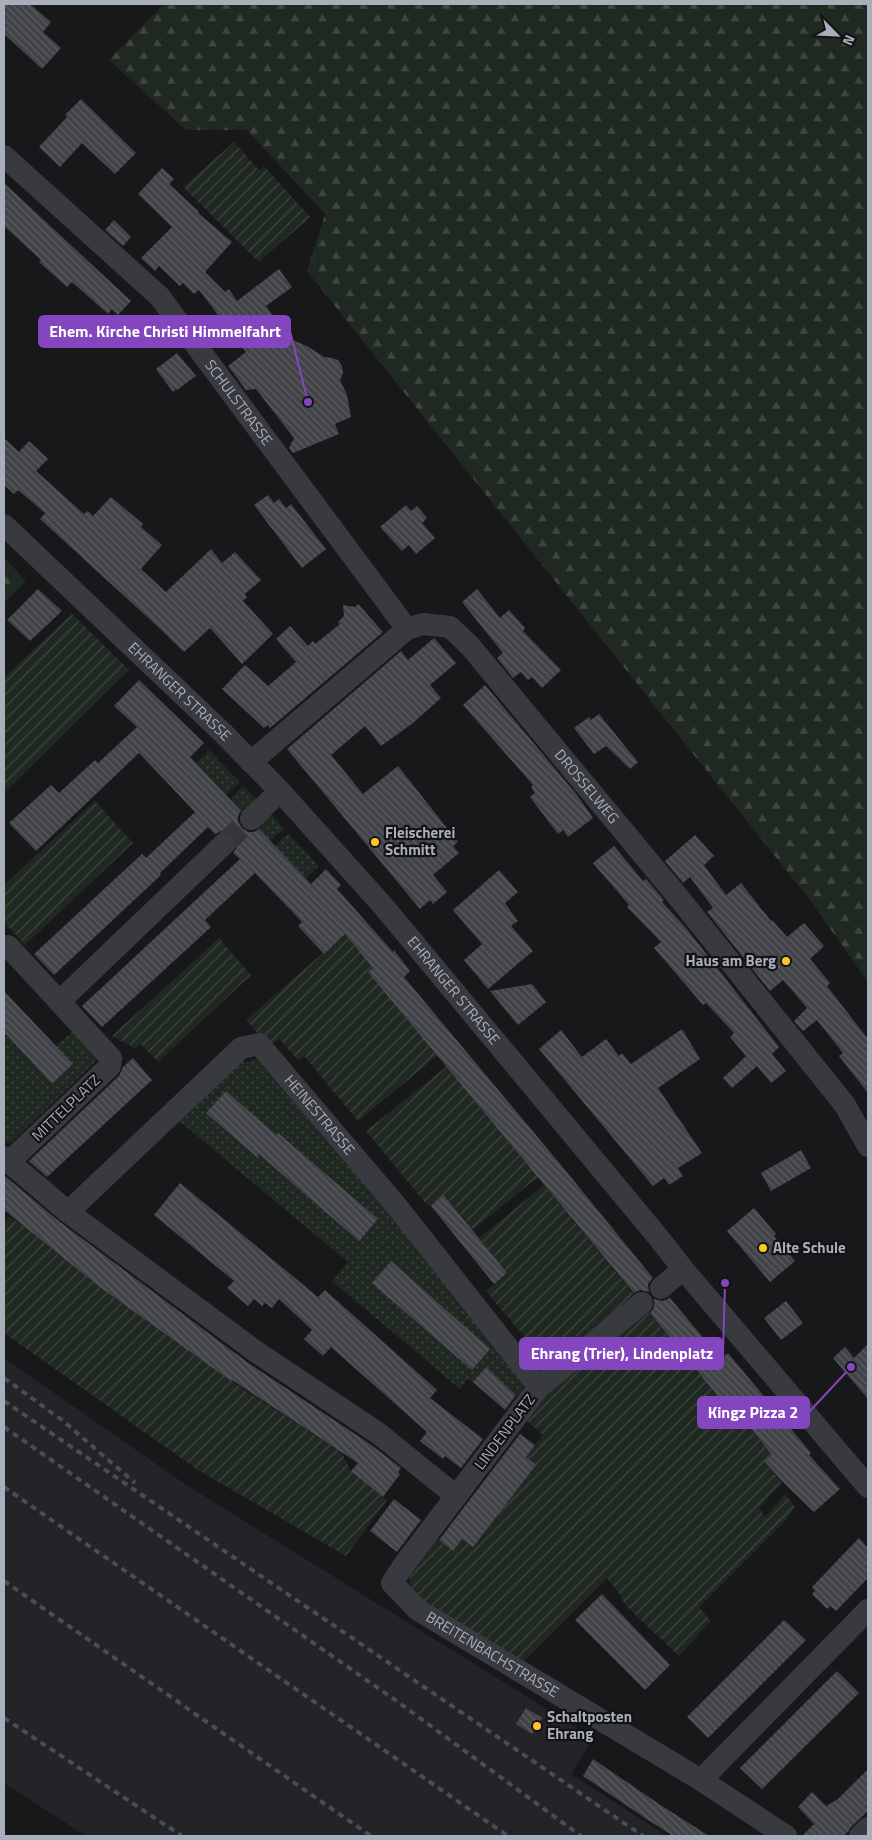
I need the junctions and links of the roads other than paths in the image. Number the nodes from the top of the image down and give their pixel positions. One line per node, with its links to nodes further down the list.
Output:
1 (4, 156): 3 (street, SCHULSTRASSE)
2 (4, 525): 4 (street, EHRANGER STRASSE)
3 (407, 629): 4 (street); 10 (street, DROSSELWEG)
4 (251, 762): 5 (street, EHRANGER STRASSE)
5 (280, 791): 6 (street); 13 (street, EHRANGER STRASSE)
6 (251, 820)
7 (224, 844): 9 (street)
8 (4, 946): 9 (street, MITTELPLATZ)
9 (60, 1001): 11 (street, MITTELPLATZ)
10 (868, 1146)
11 (6, 1160): 12 (street)
12 (68, 1212): 16 (street, HEINESTRASSE); 18 (street)
13 (683, 1269): 14 (street); 17 (street, EHRANGER STRASSE)
14 (661, 1288)
15 (642, 1303): 16 (street, LINDENPLATZ)
16 (539, 1387): 18 (street, LINDENPLATZ)
17 (868, 1486)
18 (456, 1496): 19 (street, LINDENPLATZ)
19 (392, 1583): 21 (street, BREITENBACHSTRASSE)
20 (868, 1610): 21 (street)
21 (701, 1780): 23 (street, BREITENBACHSTRASSE)
22 (868, 1828): 24 (street)
23 (786, 1836)
24 (860, 1836)

